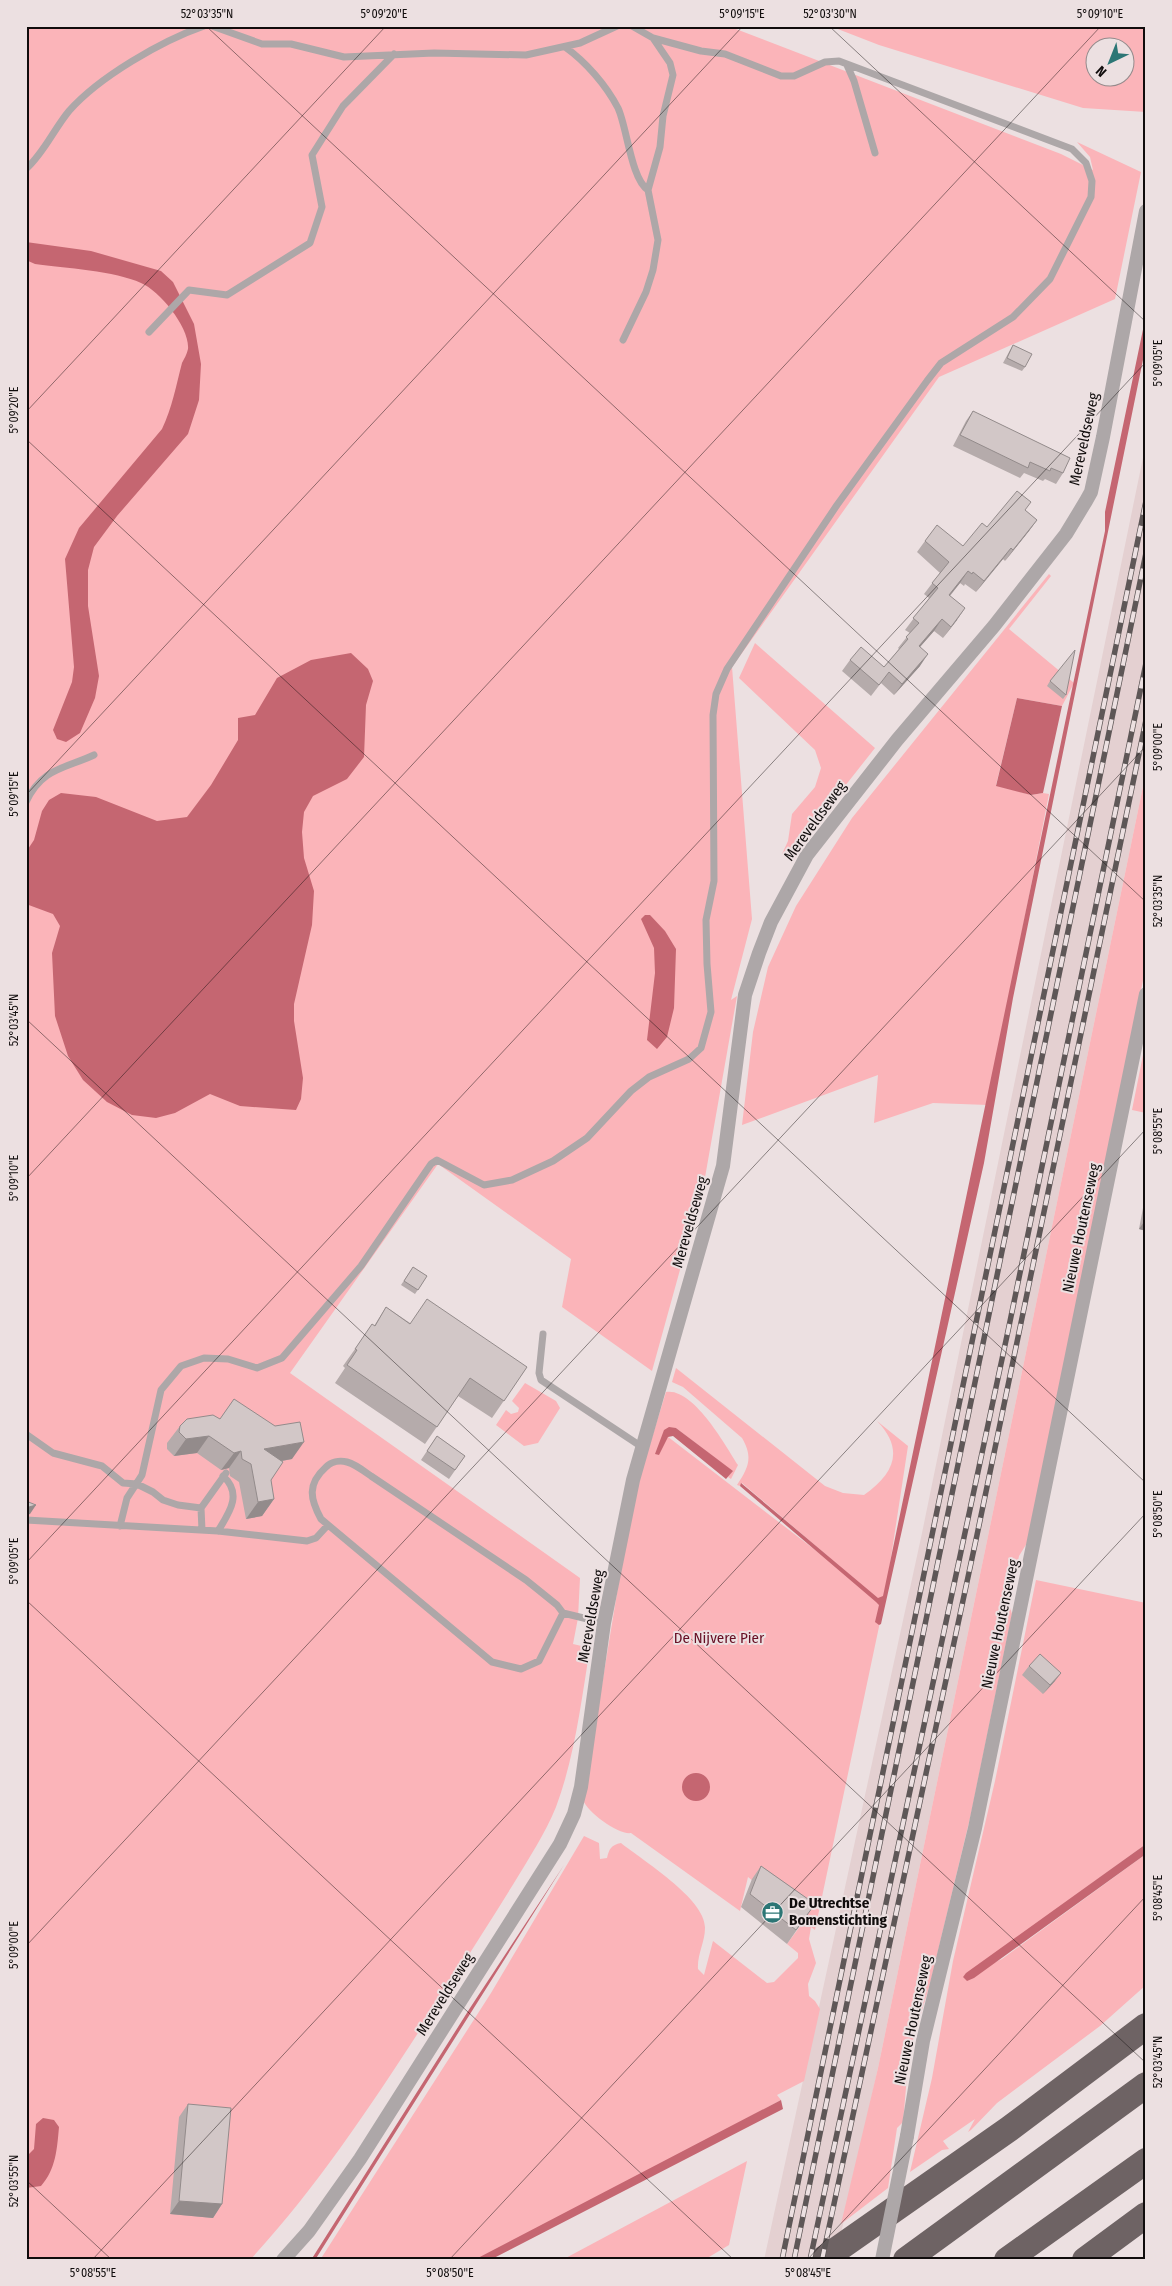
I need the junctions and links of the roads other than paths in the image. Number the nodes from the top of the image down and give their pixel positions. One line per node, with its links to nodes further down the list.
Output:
1 (204, 26): 10 (lane)
2 (212, 26): 7 (lane)
3 (617, 26): 6 (lane)
4 (632, 26): 5 (lane)
5 (653, 38): 8 (lane); 11 (lane)
6 (565, 48): 7 (lane); 11 (lane)
7 (394, 54): 13 (lane)
8 (847, 65): 9 (lane); 21 (lane)
9 (875, 153)
10 (26, 169)
11 (648, 190): 14 (lane)
12 (1146, 211): 20 (street, Mereveldseweg)
13 (149, 332)
14 (623, 340)
15 (94, 755): 16 (lane)
16 (26, 802)
17 (1146, 994): 36 (street, Nieuwe Houtenseweg, bridge)
18 (543, 1334): 20 (lane)
19 (26, 1434): 21 (lane)
20 (642, 1447): 29 (street, Mereveldseweg)
21 (138, 1484): 22 (lane); 25 (lane)
22 (201, 1508): 26 (lane); 27 (lane)
23 (26, 1520): 25 (lane)
24 (328, 1525): 27 (lane); 28 (lane); 28 (lane)
25 (120, 1526): 26 (lane)
26 (202, 1530): 27 (lane)
27 (218, 1532)
28 (564, 1613): 29 (lane)
29 (604, 1623): 34 (street, Mereveldseweg)
30 (1146, 2026): 35 (highway)
31 (1146, 2085): 37 (highway)
32 (1146, 2161): 38 (highway)
33 (1146, 2215): 39 (highway)
34 (283, 2260)
35 (822, 2260)
36 (882, 2260)
37 (906, 2260)
38 (1007, 2260)
39 (1084, 2260)

